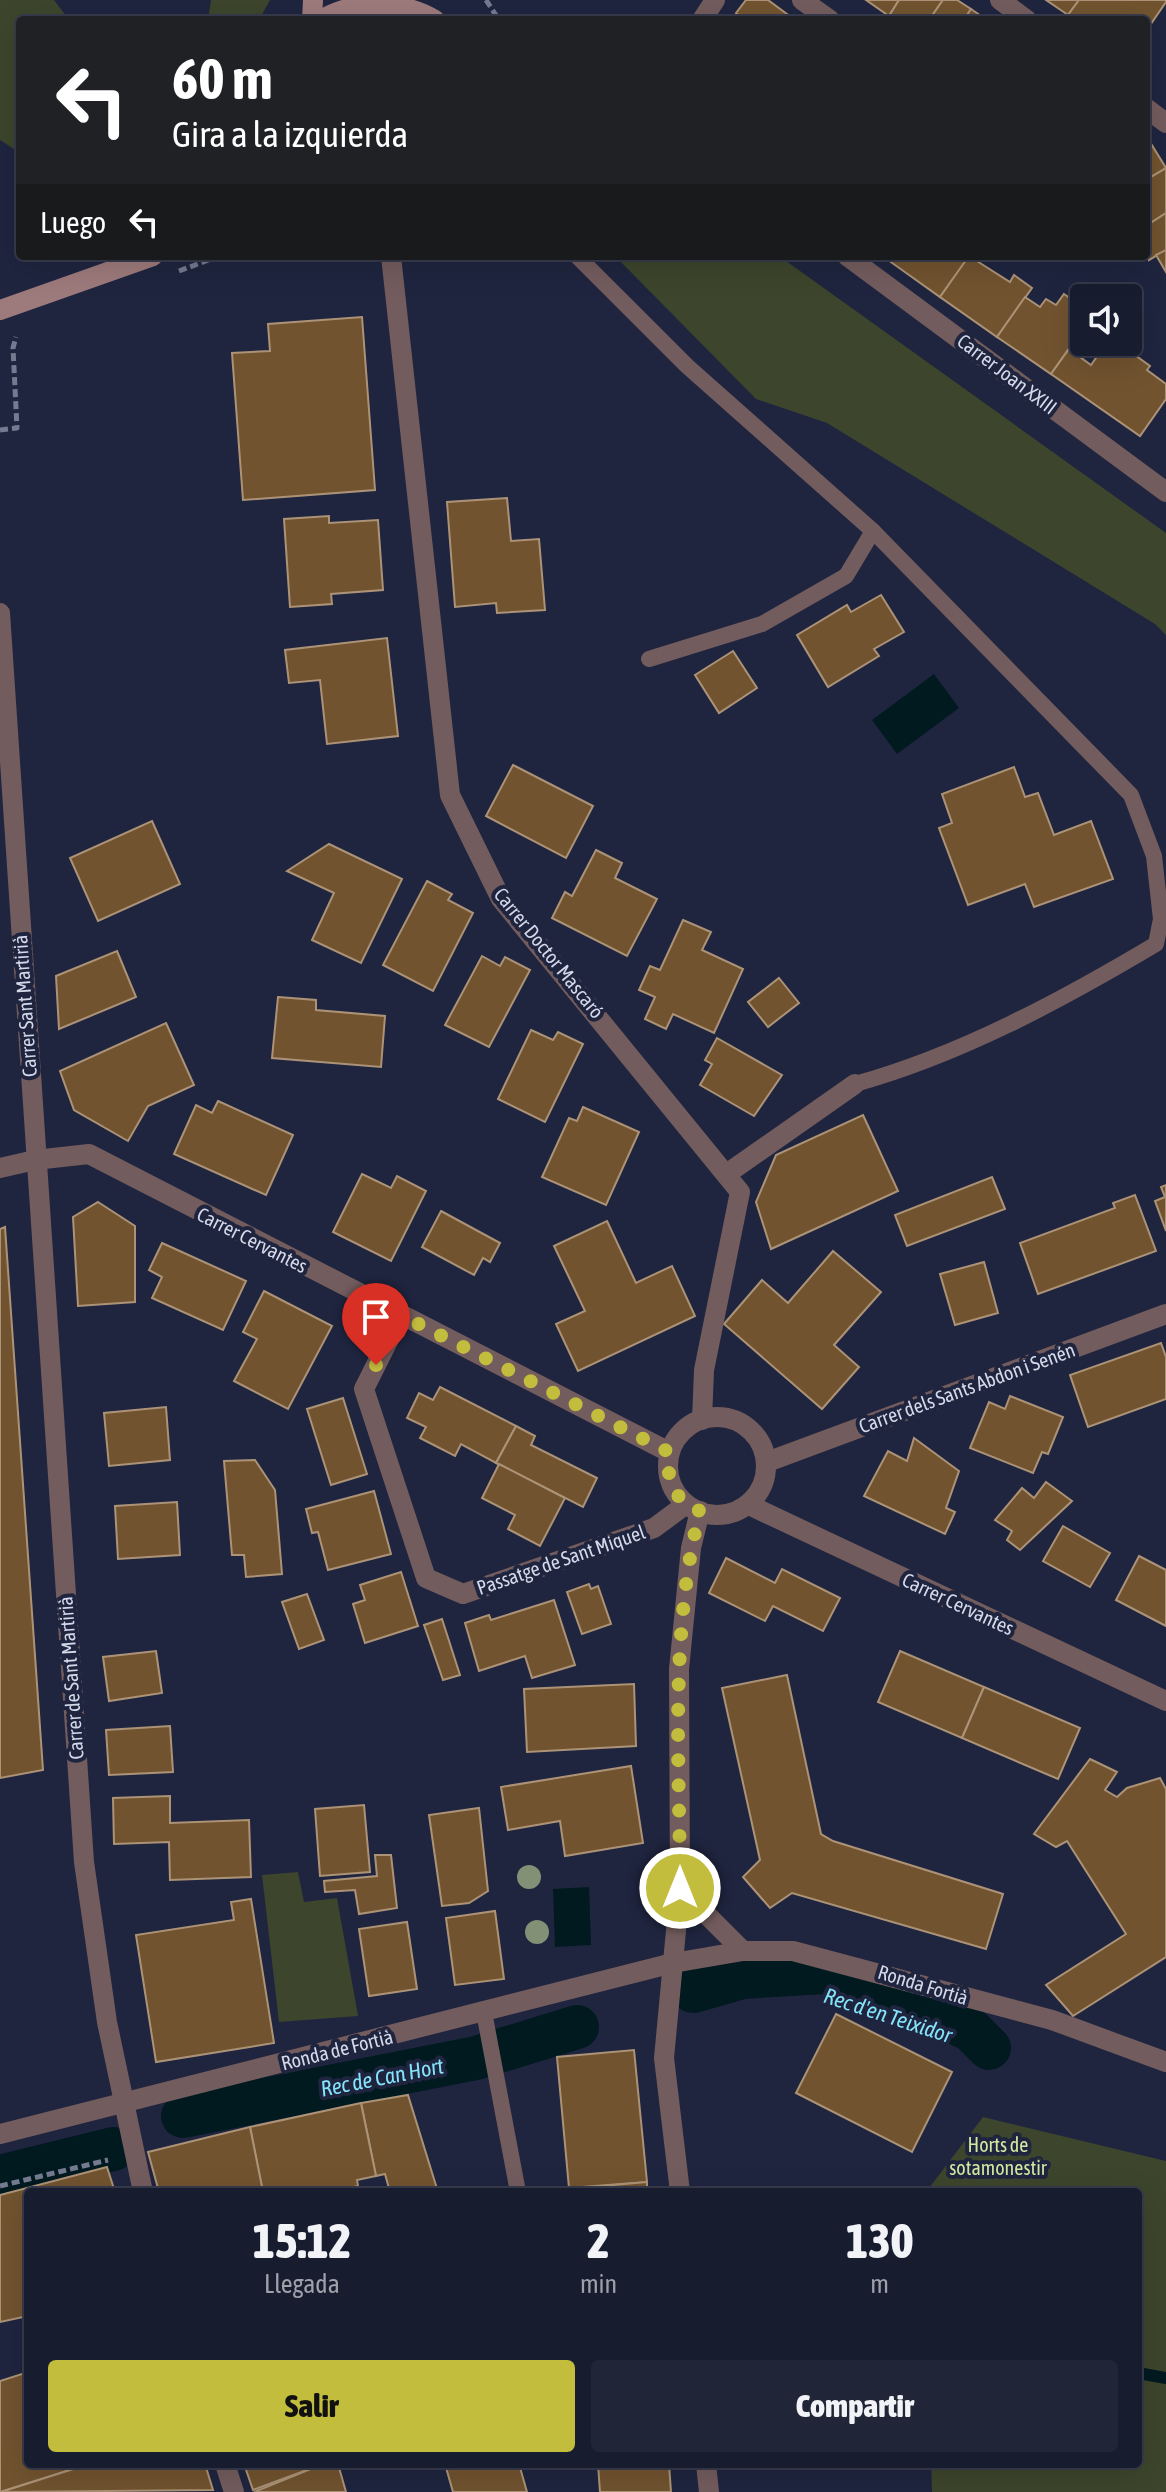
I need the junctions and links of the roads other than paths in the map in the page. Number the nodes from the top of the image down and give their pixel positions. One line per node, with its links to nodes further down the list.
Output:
1 (802, 0): 5 (street)
2 (1000, 0): 6 (street)
3 (328, 16): 4 (main road)
4 (431, 16)
5 (824, 16)
6 (1022, 16)
7 (129, 260): 11 (main road)
8 (391, 260): 19 (street, Carrer Doctor Mascaró)
9 (581, 260): 13 (lane)
10 (852, 260): 12 (street, Carrer Joan XXIII)
11 (0, 310)
12 (1166, 492)
13 (873, 531): 15 (lane); 16 (lane)
14 (0, 613): 17 (street, Carrer Sant Martirià)
15 (649, 659)
16 (855, 1084): 19 (street)
17 (35, 1160): 18 (street, Carrer Cervantes); 21 (street, Carrer Cervantes); 33 (street, Carrer de Sant Martirià)
18 (0, 1168)
19 (728, 1173): 22 (street, Carrer Doctor Mascaró)
20 (1166, 1314): 24 (street, Carrer dels Sants Abdon i Senén)
21 (401, 1315): 23 (street, Carrer Cervantes); 26 (street, Passatge de Sant Miquel)
22 (702, 1420): 23 (street); 24 (street)
23 (669, 1452): 26 (street)
24 (767, 1462): 25 (street)
25 (751, 1506): 26 (street); 27 (street, Carrer Cervantes)
26 (693, 1508): 28 (street)
27 (1166, 1701)
28 (680, 1888): 29 (street); 30 (street)
29 (743, 1951): 30 (street, Ronda Fortià); 32 (street, Ronda Fortià)
30 (673, 1963): 31 (street, Ronda de Fortià); 37 (street)
31 (484, 2012): 33 (street, Ronda de Fortià); 36 (lane)
32 (1166, 2062)
33 (124, 2105): 34 (street, Ronda de Fortià); 35 (street, Carrer de Sant Martirià)
34 (0, 2134)
35 (142, 2188)
36 (517, 2188)
37 (680, 2188)
38 (226, 2468): 40 (street)
39 (706, 2468): 41 (street)
40 (234, 2492)
41 (709, 2492)

